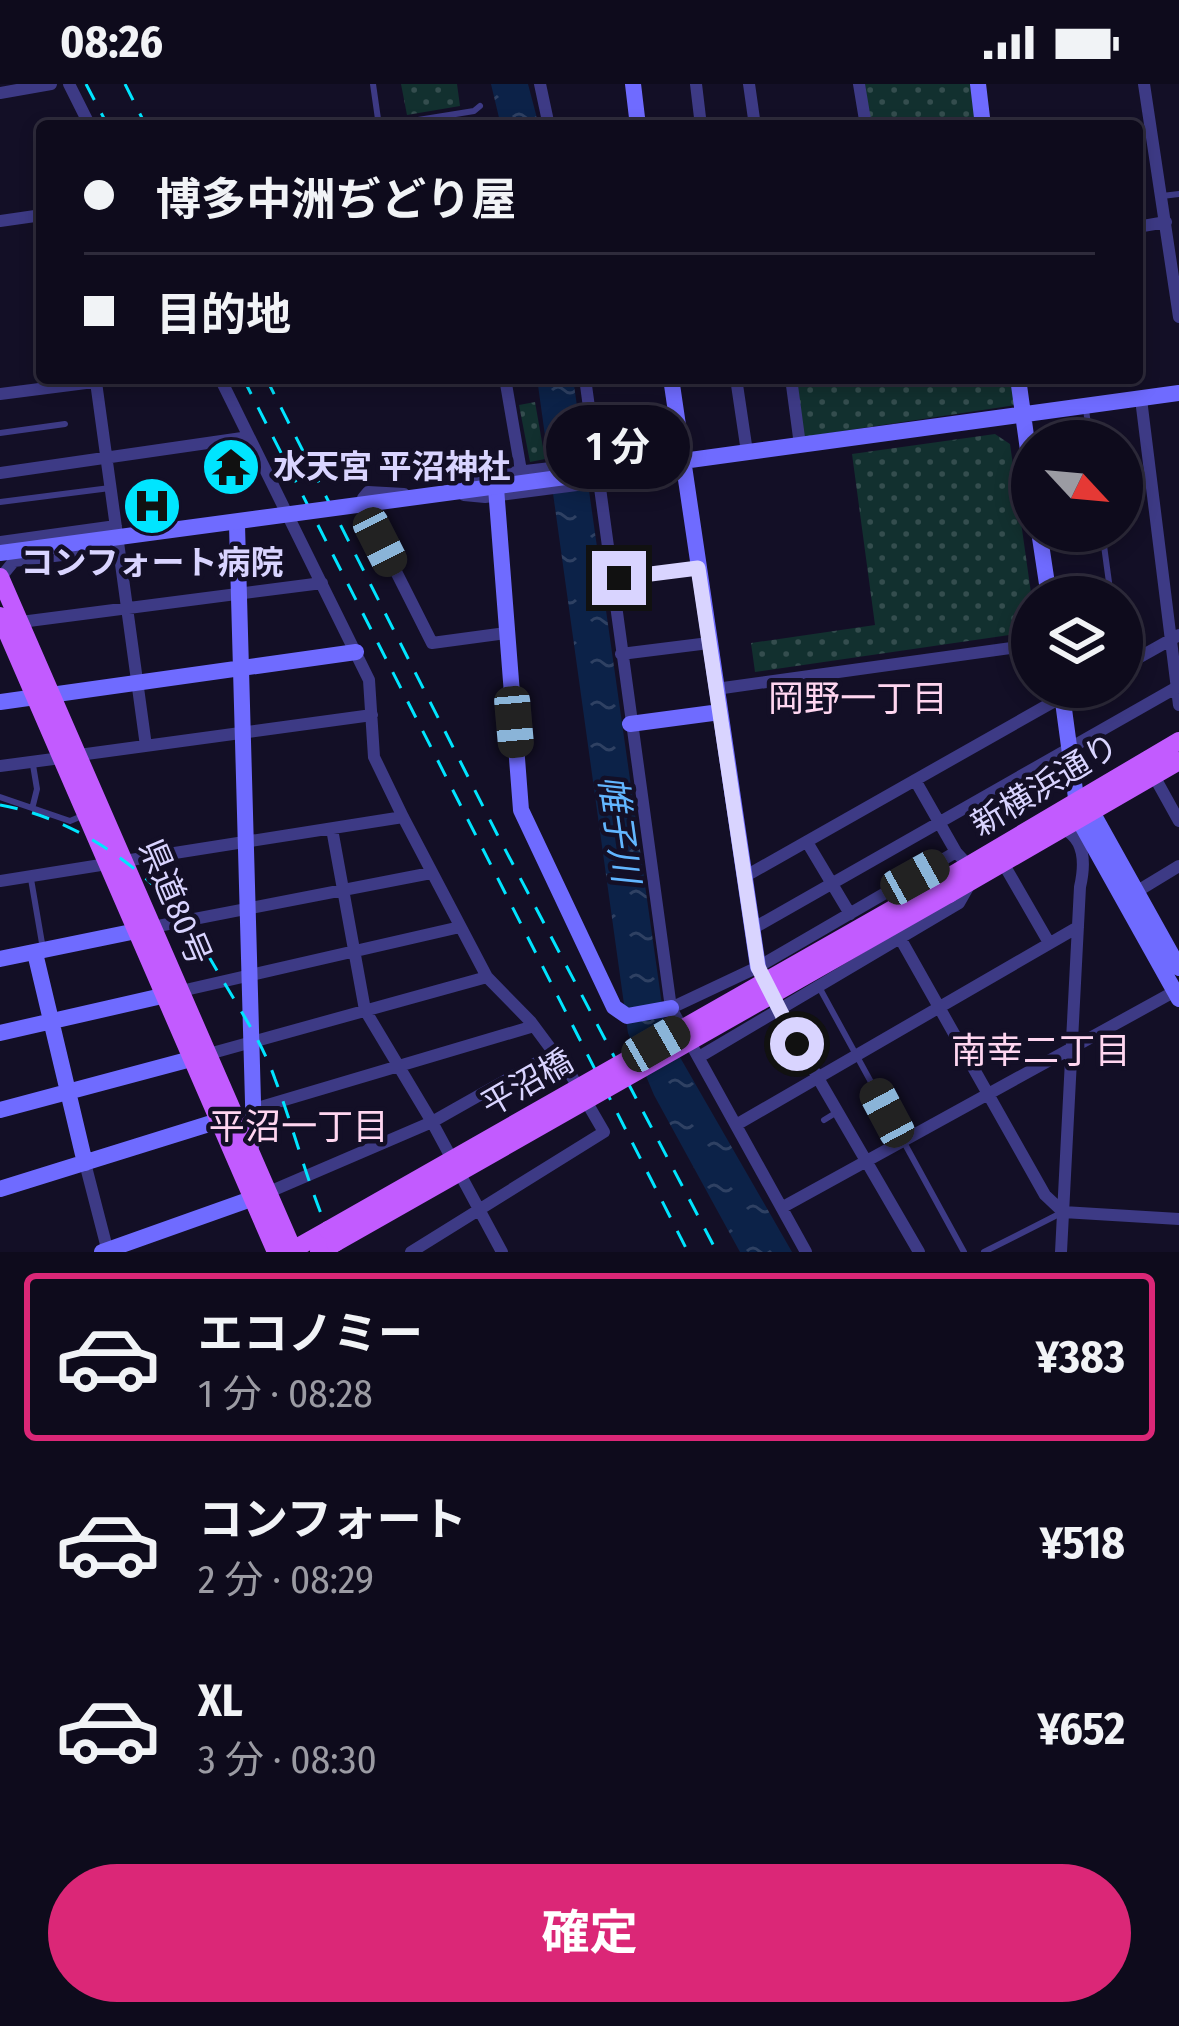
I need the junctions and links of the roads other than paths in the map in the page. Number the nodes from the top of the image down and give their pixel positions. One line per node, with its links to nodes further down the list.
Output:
1 (51, 84): 11 (street)
2 (69, 84): 13 (street)
3 (373, 84): 14 (lane)
4 (540, 84): 16 (street)
5 (633, 84): 17 (street)
6 (696, 84): 18 (street)
7 (749, 84): 19 (street)
8 (860, 84): 20 (street)
9 (978, 84): 21 (street)
10 (1144, 84): 23 (street)
11 (0, 93)
12 (480, 106): 15 (lane)
13 (87, 120)
14 (379, 120)
15 (418, 120)
16 (548, 120)
17 (637, 120)
18 (700, 120)
19 (754, 120)
20 (865, 120)
21 (982, 120)
22 (1179, 194): 23 (lane)
23 (1162, 196): 26 (street)
24 (36, 216): 25 (street)
25 (0, 221)
26 (1166, 223): 27 (street); 28 (street)
27 (1143, 225)
28 (1179, 317)
29 (80, 384): 39 (street)
30 (96, 384): 50 (street)
31 (223, 384): 47 (street)
32 (507, 384): 52 (street)
33 (586, 384): 54 (street)
34 (672, 384): 51 (street)
35 (737, 384): 49 (street)
36 (792, 384): 48 (street)
37 (1019, 384): 42 (street)
38 (1179, 393): 40 (street)
39 (0, 394)
40 (1141, 399): 41 (street); 74 (street)
41 (1086, 406): 42 (street); 44 (lane)
42 (1023, 415): 43 (street); 48 (street)
43 (1024, 420)
44 (1088, 420)
45 (65, 424): 46 (lane)
46 (0, 433)
47 (249, 437): 50 (street); 60 (street)
48 (800, 445): 49 (street)
49 (747, 452): 51 (street)
50 (106, 458): 53 (street); 56 (street)
51 (682, 461): 54 (street); 65 (street)
52 (521, 471): 54 (street); 55 (street)
53 (0, 473)
54 (593, 473): 57 (street); 64 (street, bridge); 67 (street)
55 (495, 475): 57 (street); 59 (street)
56 (110, 488): 58 (lane); 62 (street)
57 (496, 496): 59 (street); 73 (street)
58 (0, 502)
59 (364, 508): 73 (street)
60 (287, 514): 61 (street); 68 (street)
61 (237, 520): 62 (street); 69 (street)
62 (117, 537): 63 (street); 66 (street); 70 (street)
63 (0, 542)
64 (0, 553)
65 (698, 568): 67 (street); 75 (street)
66 (0, 577): 72 (main road, 県道80号)
67 (611, 579): 78 (street)
68 (322, 583): 69 (street); 77 (street)
69 (238, 595): 70 (street); 80 (street)
70 (126, 609): 72 (street); 81 (street)
71 (0, 616): 84 (main road, 県道80号)
72 (21, 622): 84 (main road, 県道80号)
73 (506, 633): 143 (street)
74 (1174, 638): 79 (street); 82 (street)
75 (709, 643): 78 (street); 83 (street)
76 (1011, 648): 83 (street)
77 (356, 652): 80 (street); 90 (street)
78 (620, 654): 91 (street)
79 (1143, 656)
80 (240, 668): 81 (street); 92 (street)
81 (136, 684): 84 (street); 94 (street)
82 (1178, 686): 86 (street); 95 (street)
83 (716, 689): 89 (street)
84 (44, 697): 85 (street); 96 (main road, 県道80号)
85 (0, 702)
86 (1179, 705)
87 (1042, 708): 101 (street)
88 (1064, 708): 95 (street)
89 (719, 712): 91 (street); 118 (street)
90 (371, 715): 92 (street); 106 (street)
91 (629, 724): 143 (street)
92 (242, 733): 94 (street); 110 (street)
93 (1179, 741): 105 (main road, 新横浜通り)
94 (146, 746): 96 (street)
95 (1069, 746): 105 (street); 108 (street)
96 (70, 757): 97 (street); 104 (main road, 県道80号); 112 (main road, 県道80号)
97 (33, 761): 99 (street); 103 (lane)
98 (1179, 761): 100 (main road, 新横浜通り)
99 (0, 766)
100 (1154, 776): 105 (main road, 新横浜通り); 107 (street)
101 (914, 780): 108 (street); 111 (street)
102 (0, 797): 103 (lane)
103 (33, 806): 104 (lane)
104 (86, 815): 112 (main road, 県道80号)
105 (1078, 815): 113 (main road, 新横浜通り); 114 (main road, 新横浜通り); 123 (street); 127 (street); 141 (street)
106 (403, 817): 109 (street); 116 (street)
107 (1179, 820)
108 (938, 821): 114 (street); 120 (street)
109 (332, 829): 110 (street); 122 (street)
110 (244, 842): 112 (street); 124 (street)
111 (807, 842): 118 (street); 120 (street)
112 (115, 862): 117 (street); 128 (main road, 県道80号)
113 (1003, 863): 114 (main road, 新横浜通り); 131 (street)
114 (965, 866): 121 (main road, 新横浜通り); 125 (street); 130 (street)
115 (1179, 866): 123 (street)
116 (431, 873): 122 (street); 126 (street)
117 (31, 876): 119 (street); 133 (lane)
118 (744, 877): 129 (street)
119 (0, 881)
120 (831, 883): 125 (street); 129 (street)
121 (946, 887): 172 (main road, 平沼橋, bridge)
122 (343, 890): 124 (street); 132 (street)
123 (1136, 892): 136 (street)
124 (246, 909): 128 (street); 137 (street)
125 (850, 914): 135 (street)
126 (460, 927): 132 (street); 138 (street)
127 (1078, 927): 131 (street); 150 (street)
128 (144, 929): 133 (street); 140 (main road, 県道80号)
129 (752, 929): 135 (street)
130 (900, 938): 139 (street); 142 (street)
131 (1048, 941): 142 (street)
132 (355, 951): 137 (street); 144 (street)
133 (39, 952): 134 (street); 146 (street)
134 (0, 959)
135 (758, 967): 143 (street); 145 (street)
136 (1179, 968)
137 (248, 976): 140 (street); 149 (street)
138 (488, 976): 144 (street); 147 (street)
139 (818, 986): 145 (street); 152 (lane)
140 (172, 993): 146 (street); 153 (main road, 県道80号)
141 (1178, 993): 150 (street)
142 (938, 1006): 152 (street); 158 (street)
143 (671, 1008): 154 (street)
144 (365, 1010): 149 (street); 155 (street)
145 (777, 1010): 154 (street); 156 (street)
146 (51, 1022): 148 (street); 157 (street)
147 (535, 1026): 151 (street); 155 (street)
148 (0, 1033)
149 (251, 1042): 153 (street); 159 (street)
150 (1072, 1048): 158 (street); 170 (street)
151 (554, 1053): 161 (street); 169 (street)
152 (856, 1055): 156 (street); 163 (lane)
153 (200, 1056): 157 (street); 159 (main road, 県道80号)
154 (699, 1057): 162 (street)
155 (398, 1066): 159 (street); 161 (street)
156 (817, 1078): 162 (street); 165 (street)
157 (68, 1091): 160 (street); 164 (street)
158 (988, 1094): 163 (street); 170 (street)
159 (238, 1109): 164 (street); 167 (main road, 県道80号); 167 (main road, 県道80号)
160 (0, 1110)
161 (432, 1122): 167 (street); 169 (street)
162 (736, 1125): 168 (street)
163 (902, 1142): 165 (street); 179 (lane)
164 (85, 1162): 166 (street); 173 (street)
165 (866, 1162): 168 (street); 178 (street)
166 (0, 1190)
167 (261, 1196): 173 (street); 174 (main road, 県道80号)
168 (783, 1207): 177 (street)
169 (479, 1210): 175 (street); 176 (street)
170 (1063, 1212): 171 (street); 180 (lane); 181 (street)
171 (1179, 1219)
172 (327, 1242): 174 (main road)
173 (106, 1251)
174 (288, 1251)
175 (411, 1252)
176 (502, 1252)
177 (806, 1252)
178 (919, 1252)
179 (964, 1252)
180 (984, 1252)
181 (1060, 1252)

